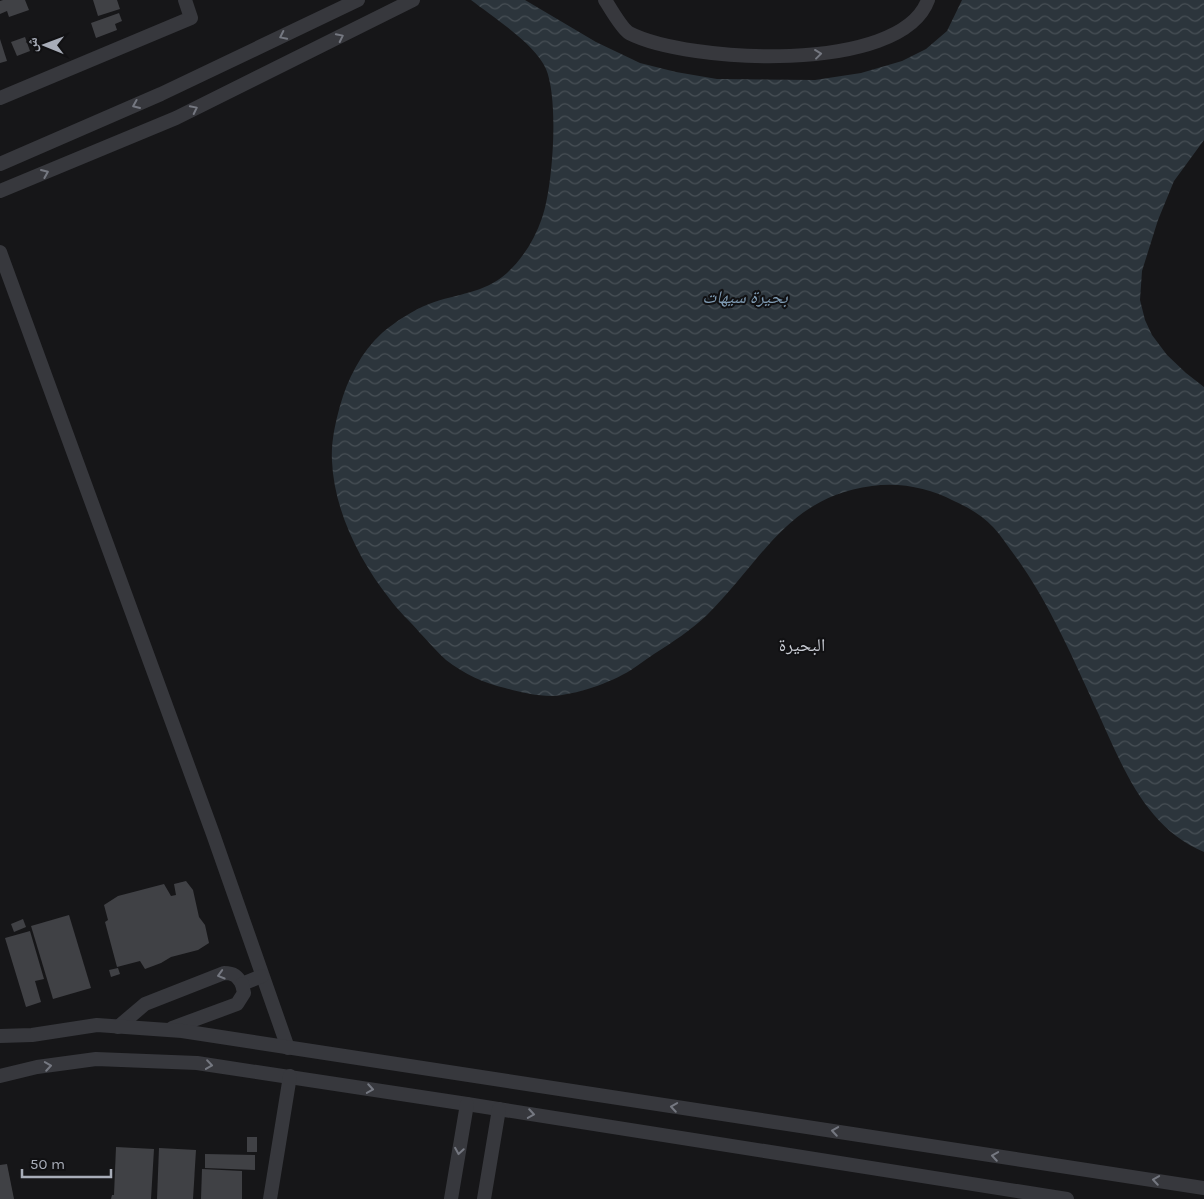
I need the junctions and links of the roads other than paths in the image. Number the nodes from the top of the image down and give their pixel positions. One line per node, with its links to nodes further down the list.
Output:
1 (185, 0): 6 (street)
2 (358, 0): 7 (street, one-way to 7)
3 (605, 0): 4 (street, one-way to 4)
4 (928, 0)
5 (411, 1): 8 (street, one-way to 5)
6 (0, 98)
7 (0, 164)
8 (0, 192)
9 (0, 252): 10 (street)
10 (262, 976): 11 (street); 17 (street)
11 (242, 984): 12 (street, one-way to 12); 15 (street)
12 (145, 1004): 13 (street); 14 (street)
13 (118, 1027): 14 (street); 16 (street)
14 (142, 1028): 15 (street)
15 (168, 1030): 17 (street)
16 (0, 1036)
17 (288, 1048): 22 (street, one-way to 17)
18 (0, 1076): 19 (street, one-way to 19)
19 (290, 1076): 20 (street, one-way to 20); 23 (street)
20 (467, 1104): 21 (street); 24 (street, one-way to 24)
21 (499, 1109): 25 (street); 26 (street, one-way to 26)
22 (1204, 1188)
23 (270, 1199)
24 (451, 1199)
25 (484, 1199)
26 (1067, 1199)

